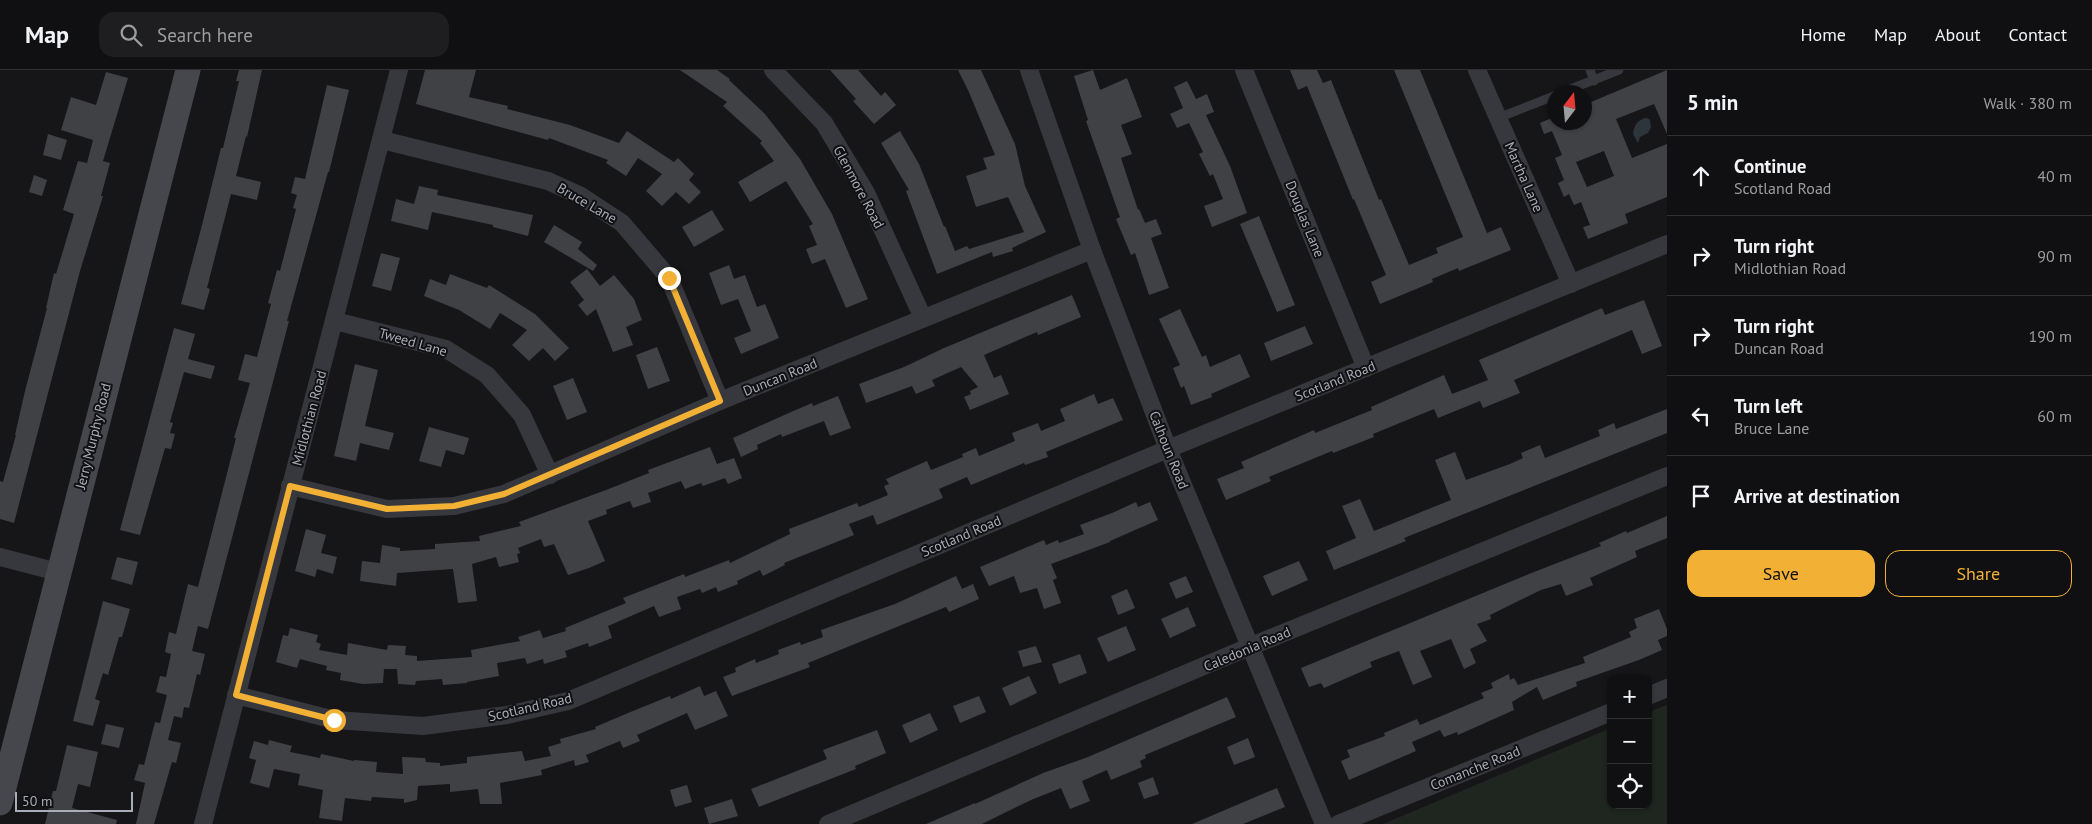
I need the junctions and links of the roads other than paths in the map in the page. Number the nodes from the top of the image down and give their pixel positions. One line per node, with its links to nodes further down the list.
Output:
1 (188, 70): 26 (street, Jerry Murphy Road)
2 (399, 70): 13 (street, Midlothian Road)
3 (773, 70): 17 (street, Glenmore Road)
4 (1029, 70): 15 (street, Calhoun Road)
5 (1244, 70): 19 (street, Douglas Lane)
6 (1477, 70): 12 (street, Martha Lane)
7 (1590, 70): 9 (lane)
8 (1619, 70): 9 (lane)
9 (1594, 81): 10 (lane)
10 (1583, 85)
11 (1547, 99): 12 (lane)
12 (1498, 118): 16 (street, Martha Lane)
13 (382, 140): 18 (street, Midlothian Road); 20 (street, Bruce Lane)
14 (1667, 244): 16 (street, Scotland Road)
15 (1092, 250): 17 (street, Duncan Road); 21 (street, Calhoun Road)
16 (1571, 284): 19 (street, Scotland Road)
17 (923, 318): 20 (street, Duncan Road)
18 (335, 321): 22 (street, Tweed Lane); 24 (street, Midlothian Road)
19 (1366, 368): 21 (street, Scotland Road)
20 (720, 401): 22 (street, Duncan Road)
21 (1168, 449): 27 (street, Calhoun Road); 30 (street, Scotland Road)
22 (550, 475): 24 (street, Duncan Road)
23 (1667, 476): 27 (street, Caledonia Road)
24 (290, 486): 30 (street, Midlothian Road)
25 (0, 556): 26 (street)
26 (58, 572): 32 (street, Jerry Murphy Road)
27 (1249, 648): 34 (street, Caledonia Road); 35 (street, Calhoun Road)
28 (1667, 688): 29 (street)
29 (1652, 694)
30 (236, 695): 33 (street, Midlothian Road)
31 (1607, 714): 36 (street, Comanche Road)
32 (0, 803)
33 (203, 824)
34 (828, 824)
35 (1324, 824)
36 (1338, 824)

